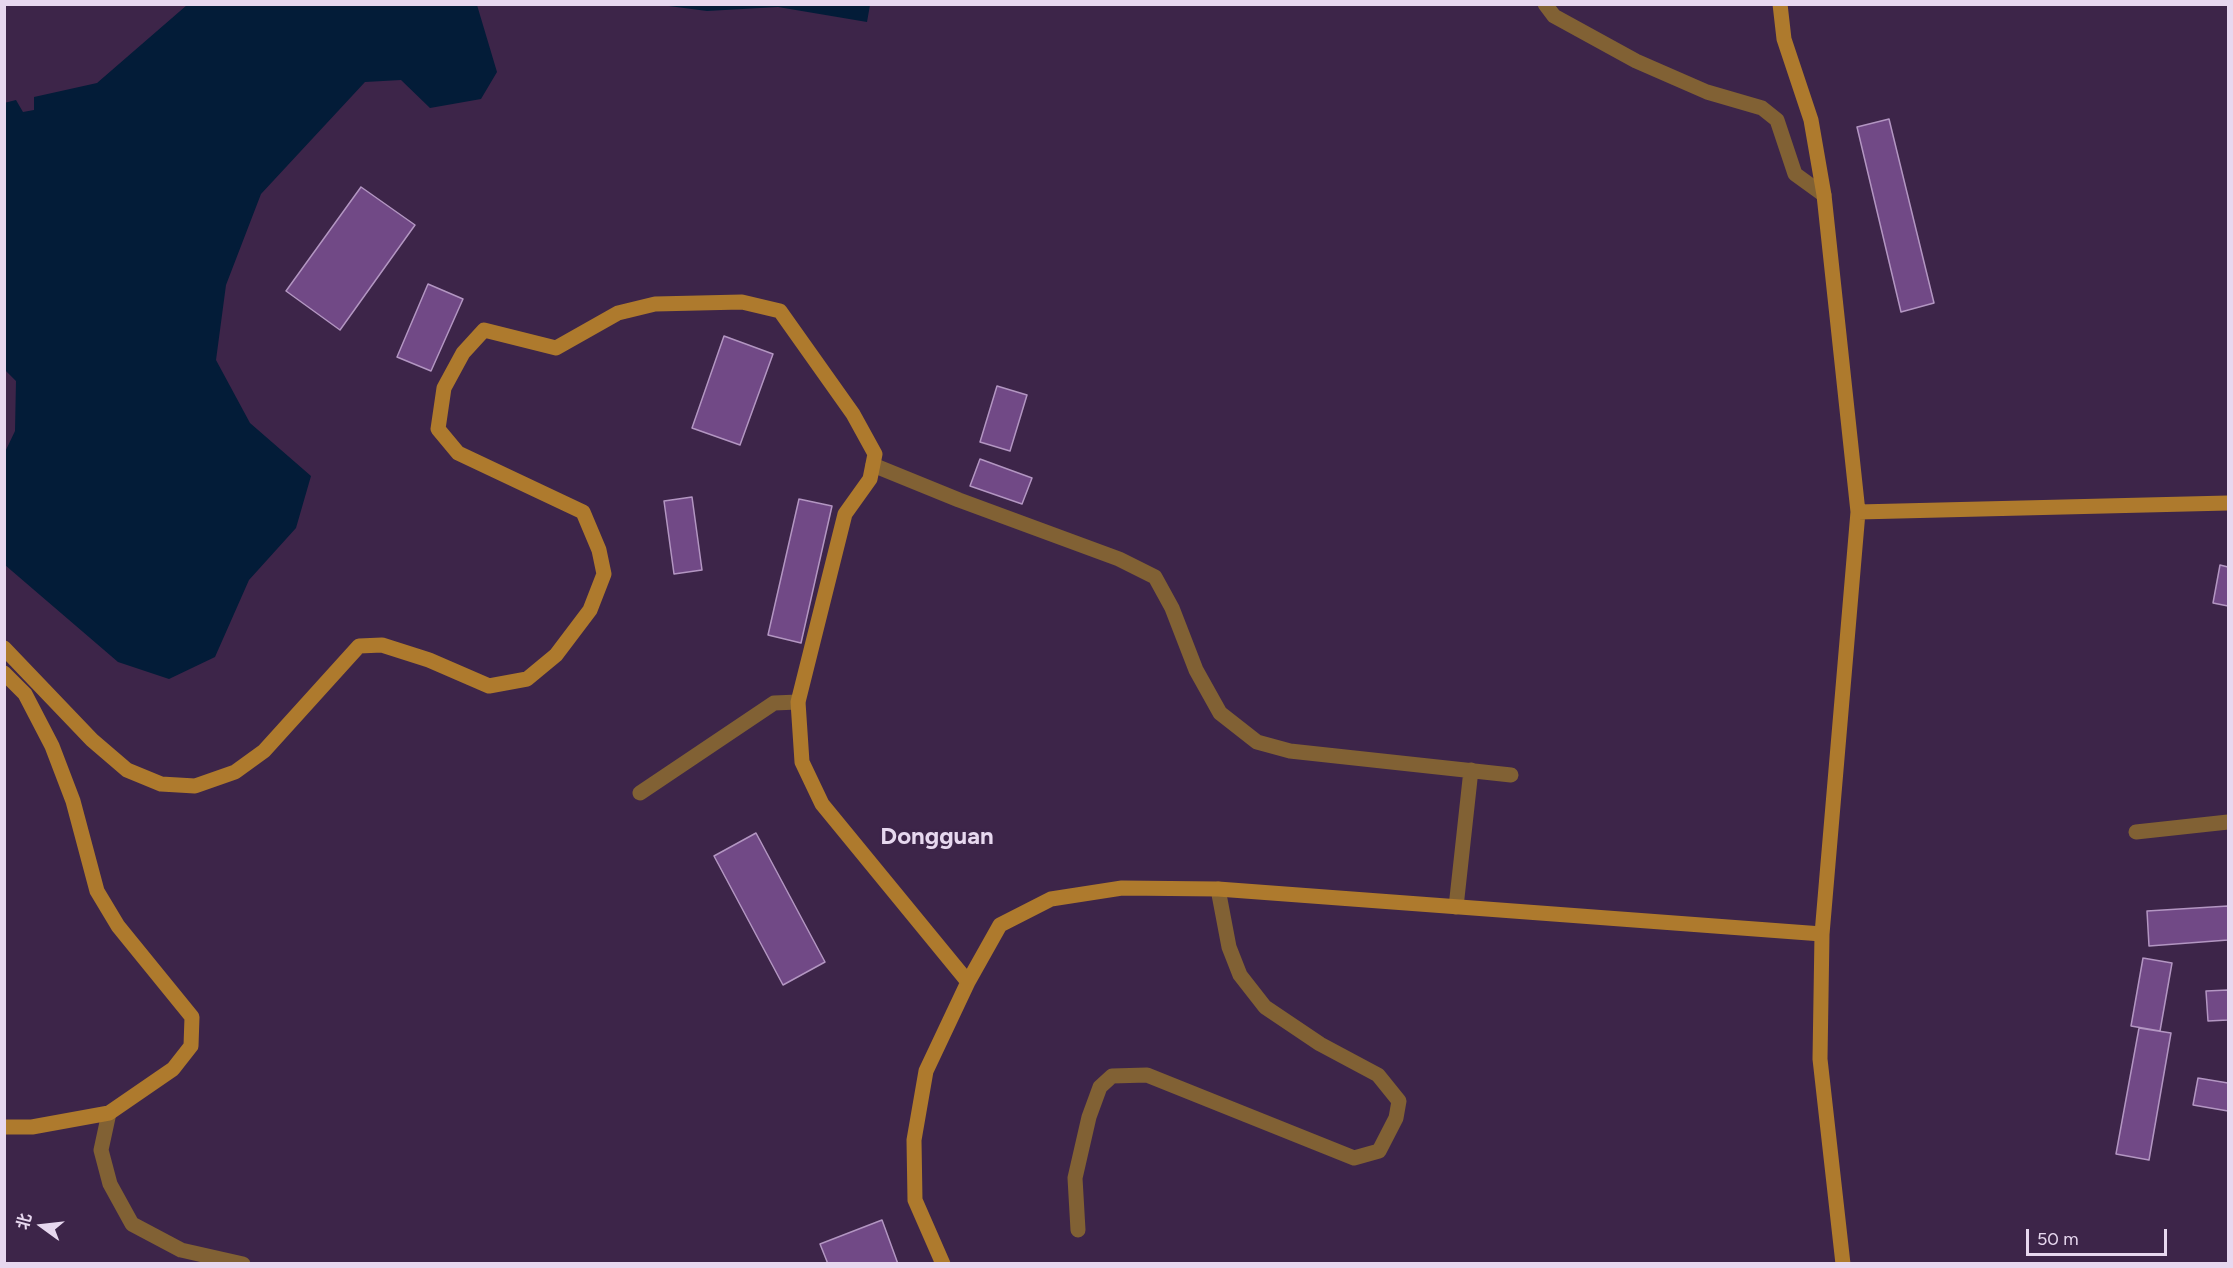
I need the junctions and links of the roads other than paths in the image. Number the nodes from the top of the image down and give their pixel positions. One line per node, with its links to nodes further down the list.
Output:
1 (1545, 4): 3 (street)
2 (1779, 4): 3 (street)
3 (1824, 195): 6 (street)
4 (873, 465): 7 (street); 9 (street); 10 (street)
5 (2229, 503): 6 (street)
6 (1858, 512): 17 (street)
7 (4, 648)
8 (4, 674): 19 (street)
9 (798, 702): 12 (street); 18 (street)
10 (1471, 770): 11 (street); 16 (street)
11 (1511, 775)
12 (640, 793)
13 (2229, 822): 14 (street)
14 (2136, 832)
15 (1218, 889): 16 (street); 18 (street); 21 (street)
16 (1456, 907): 17 (street)
17 (1822, 934): 24 (street)
18 (968, 982): 23 (street)
19 (109, 1113): 20 (street); 22 (street)
20 (4, 1127)
21 (1078, 1230)
22 (243, 1263)
23 (943, 1263)
24 (1842, 1263)

